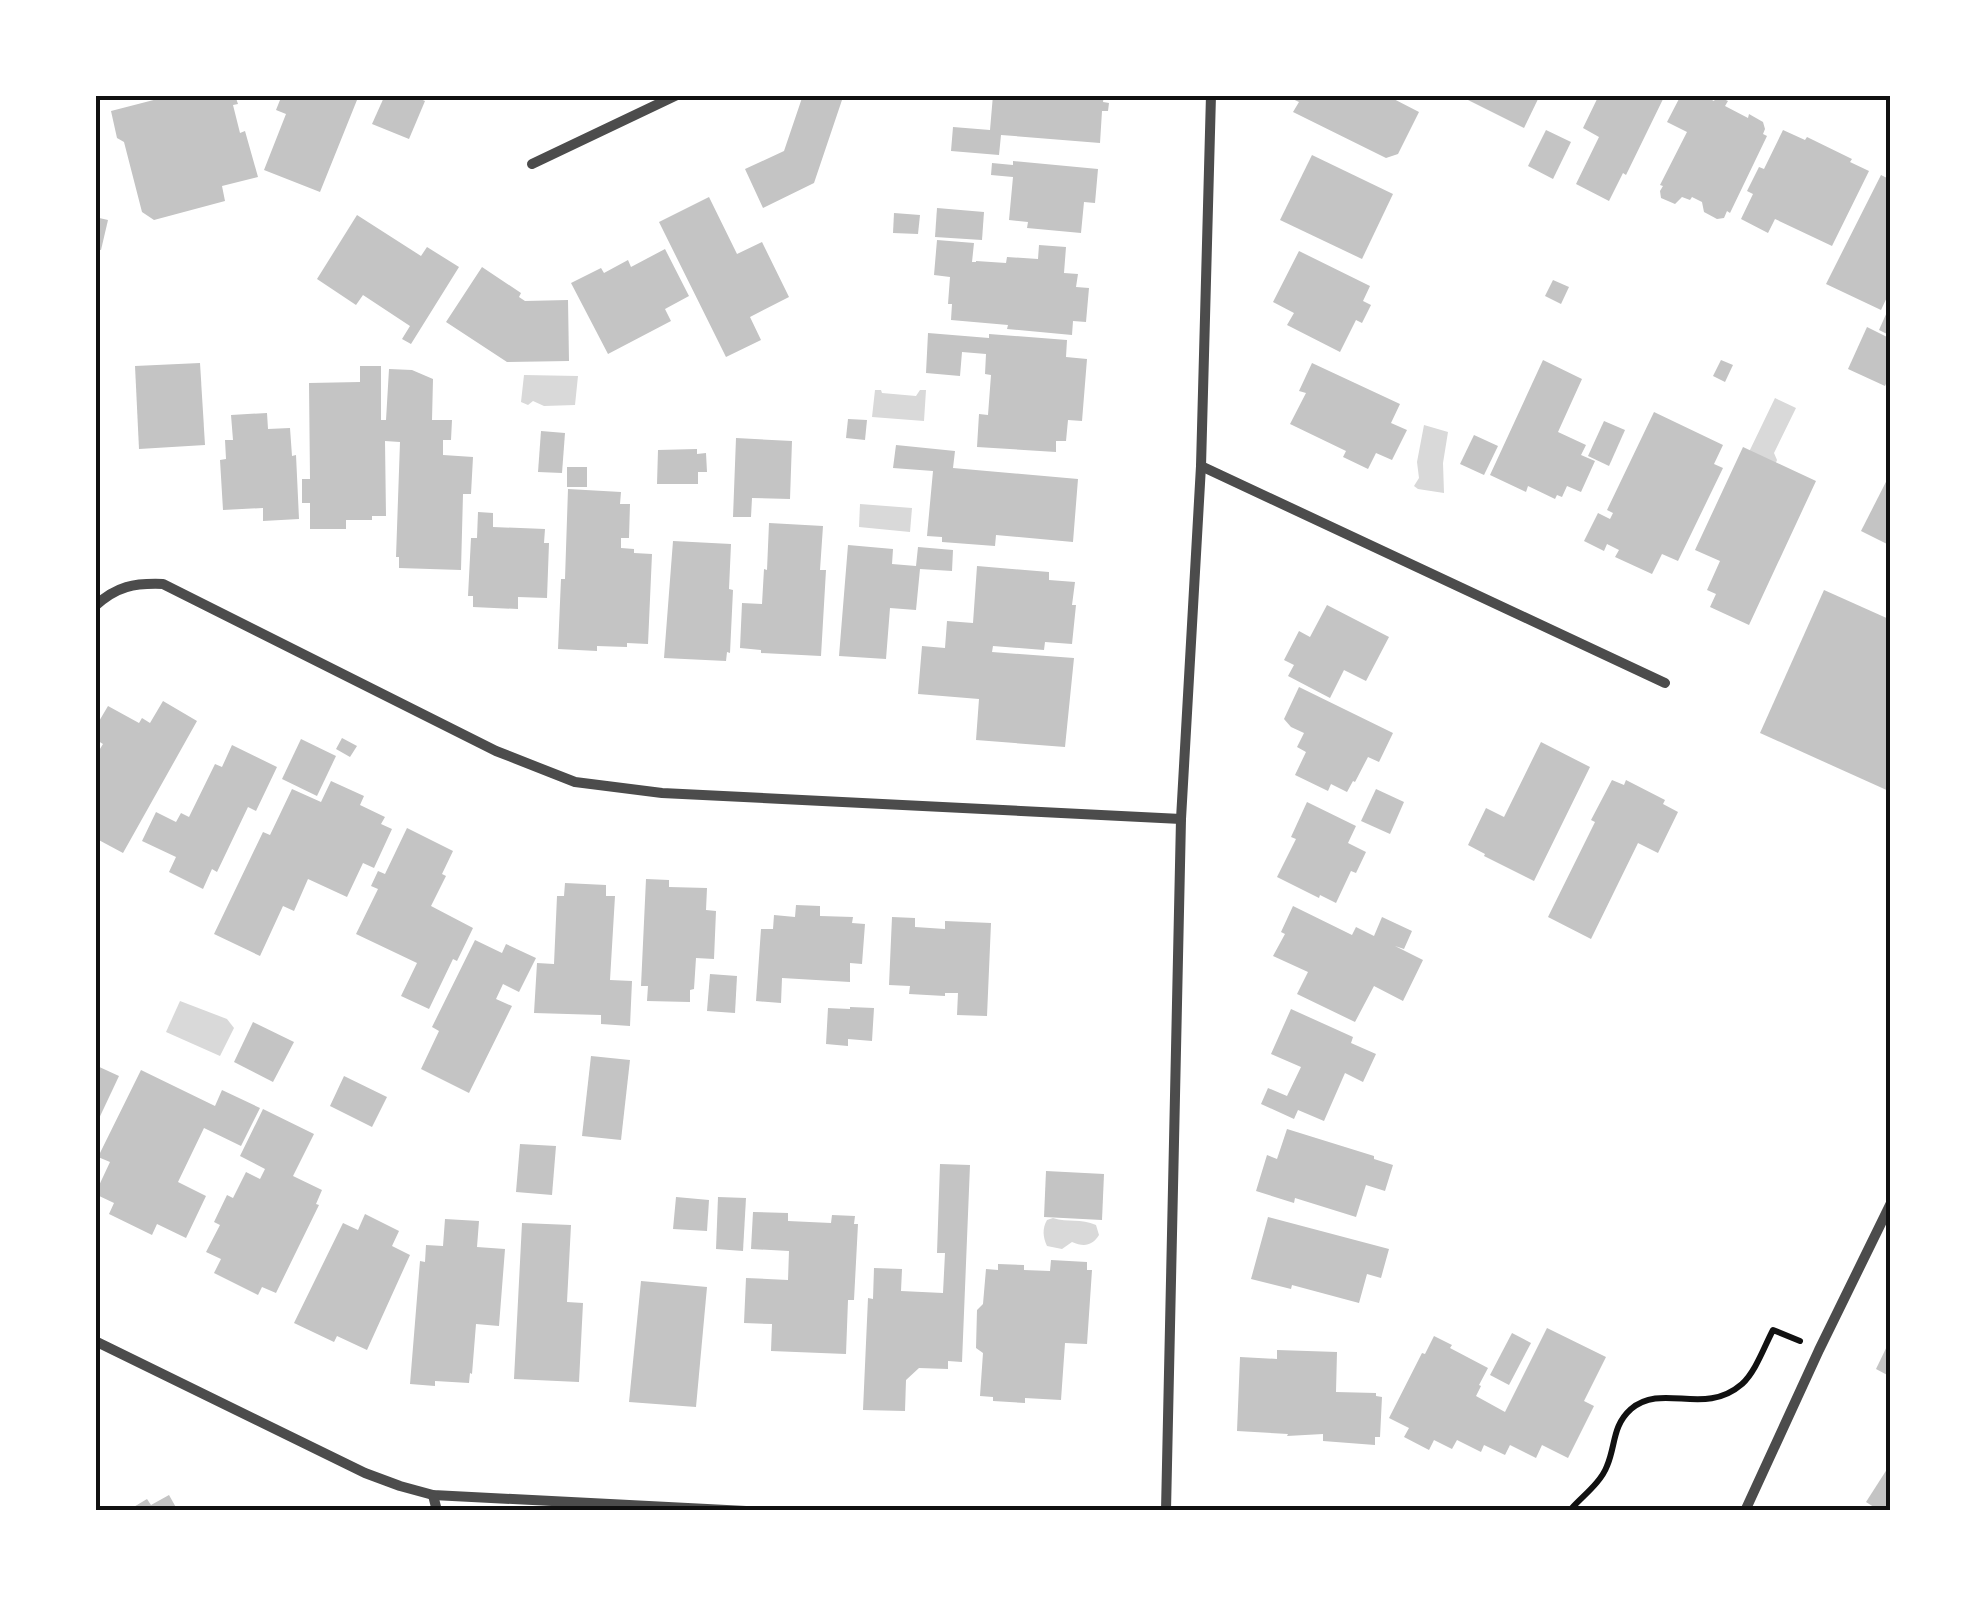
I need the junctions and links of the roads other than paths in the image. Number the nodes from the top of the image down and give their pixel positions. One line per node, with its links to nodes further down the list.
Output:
1 (676, 95): 3 (street)
2 (1211, 95): 4 (street)
3 (532, 164)
4 (1201, 466): 6 (street); 7 (street)
5 (95, 606): 7 (street)
6 (1665, 683)
7 (1181, 819): 13 (street)
8 (1891, 1203): 14 (street)
9 (97, 1344): 10 (street)
10 (434, 1494): 11 (street); 12 (street)
11 (436, 1511)
12 (746, 1511)
13 (1166, 1511)
14 (1745, 1511)

